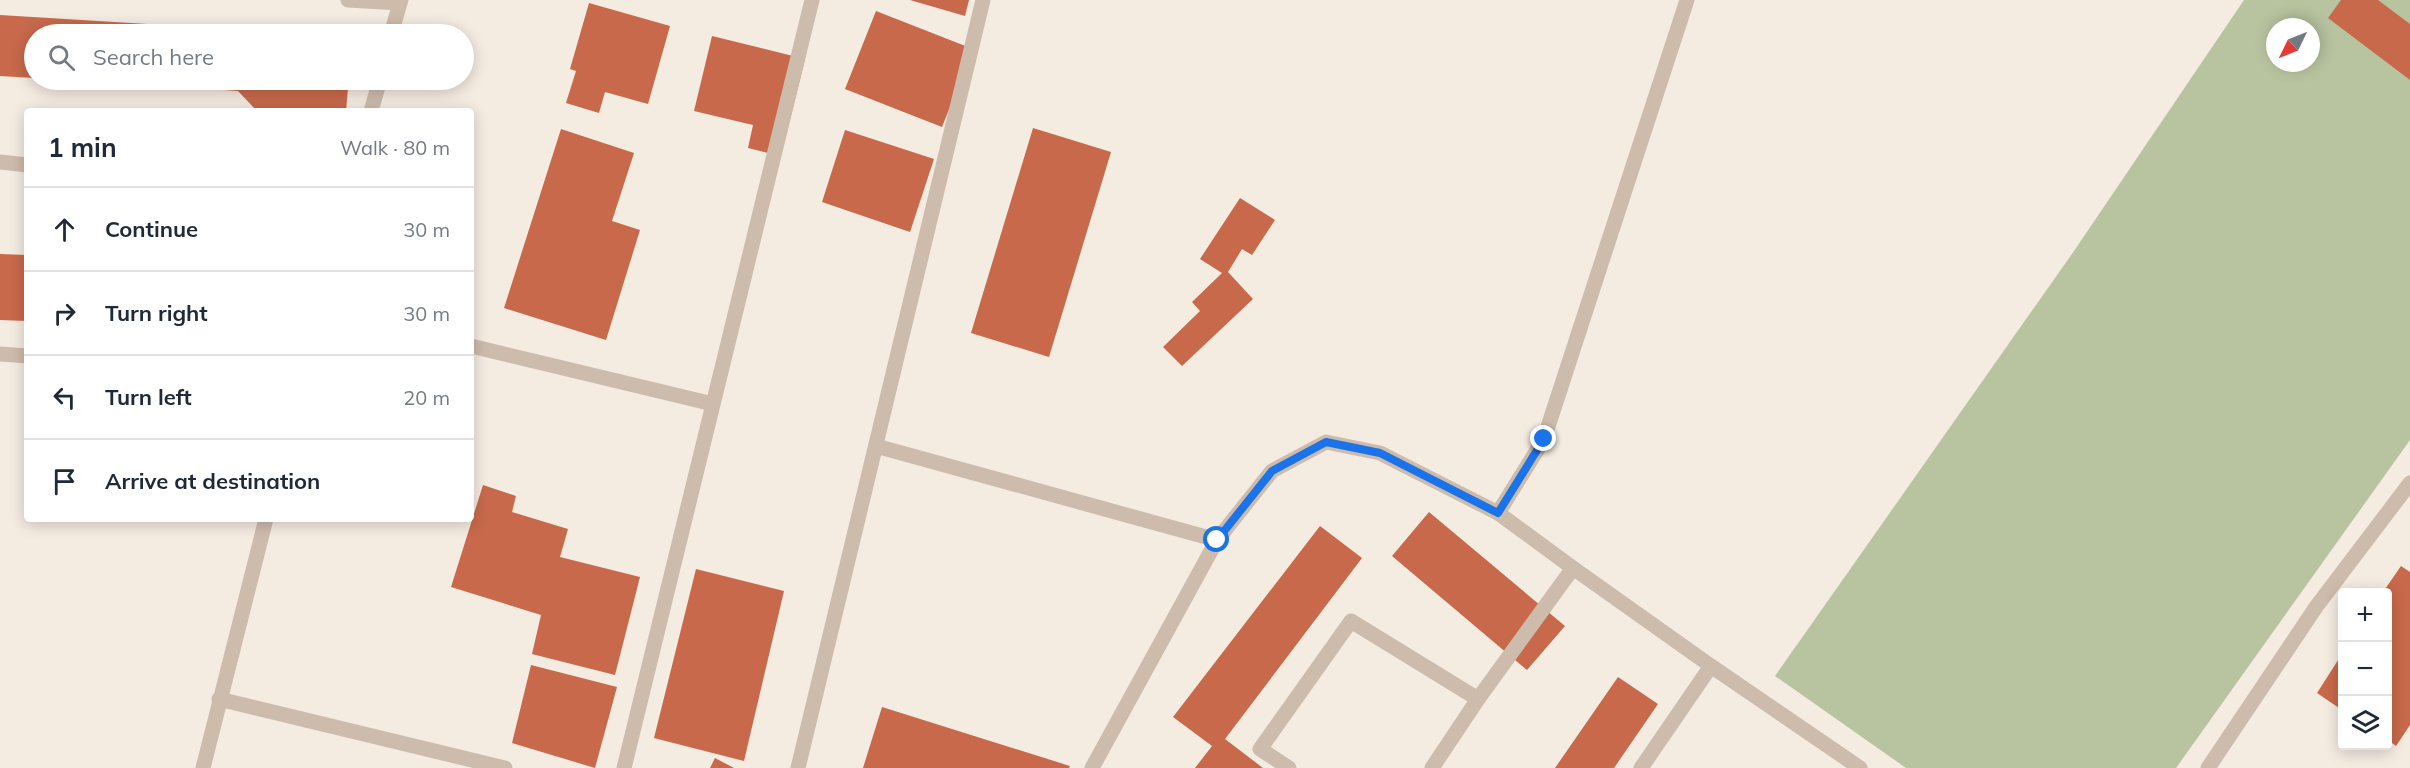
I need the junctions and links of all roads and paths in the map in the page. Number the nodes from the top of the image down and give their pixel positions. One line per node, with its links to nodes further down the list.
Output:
1 (348, 0): 5 (street)
2 (812, 0): 14 (street)
3 (983, 0): 15 (street)
4 (1687, 0): 17 (street)
5 (400, 2): 6 (street)
6 (394, 24)
7 (377, 90): 8 (street)
8 (372, 108)
9 (0, 162): 10 (street)
10 (24, 165)
11 (474, 347): 14 (street)
12 (0, 354): 13 (street)
13 (24, 356)
14 (713, 404): 26 (street)
15 (876, 446): 19 (street); 27 (street)
16 (2410, 483): 33 (street)
17 (1498, 513): 19 (street); 20 (street)
18 (265, 522): 22 (street)
19 (1217, 540): 28 (street)
20 (1573, 568): 21 (street); 23 (street)
21 (1711, 666): 31 (street); 32 (street)
22 (219, 699): 24 (street); 25 (street)
23 (1478, 699): 29 (street); 30 (street)
24 (203, 768)
25 (505, 768)
26 (624, 768)
27 (798, 768)
28 (1092, 768)
29 (1289, 768)
30 (1432, 768)
31 (1641, 768)
32 (1860, 768)
33 (2208, 768)

